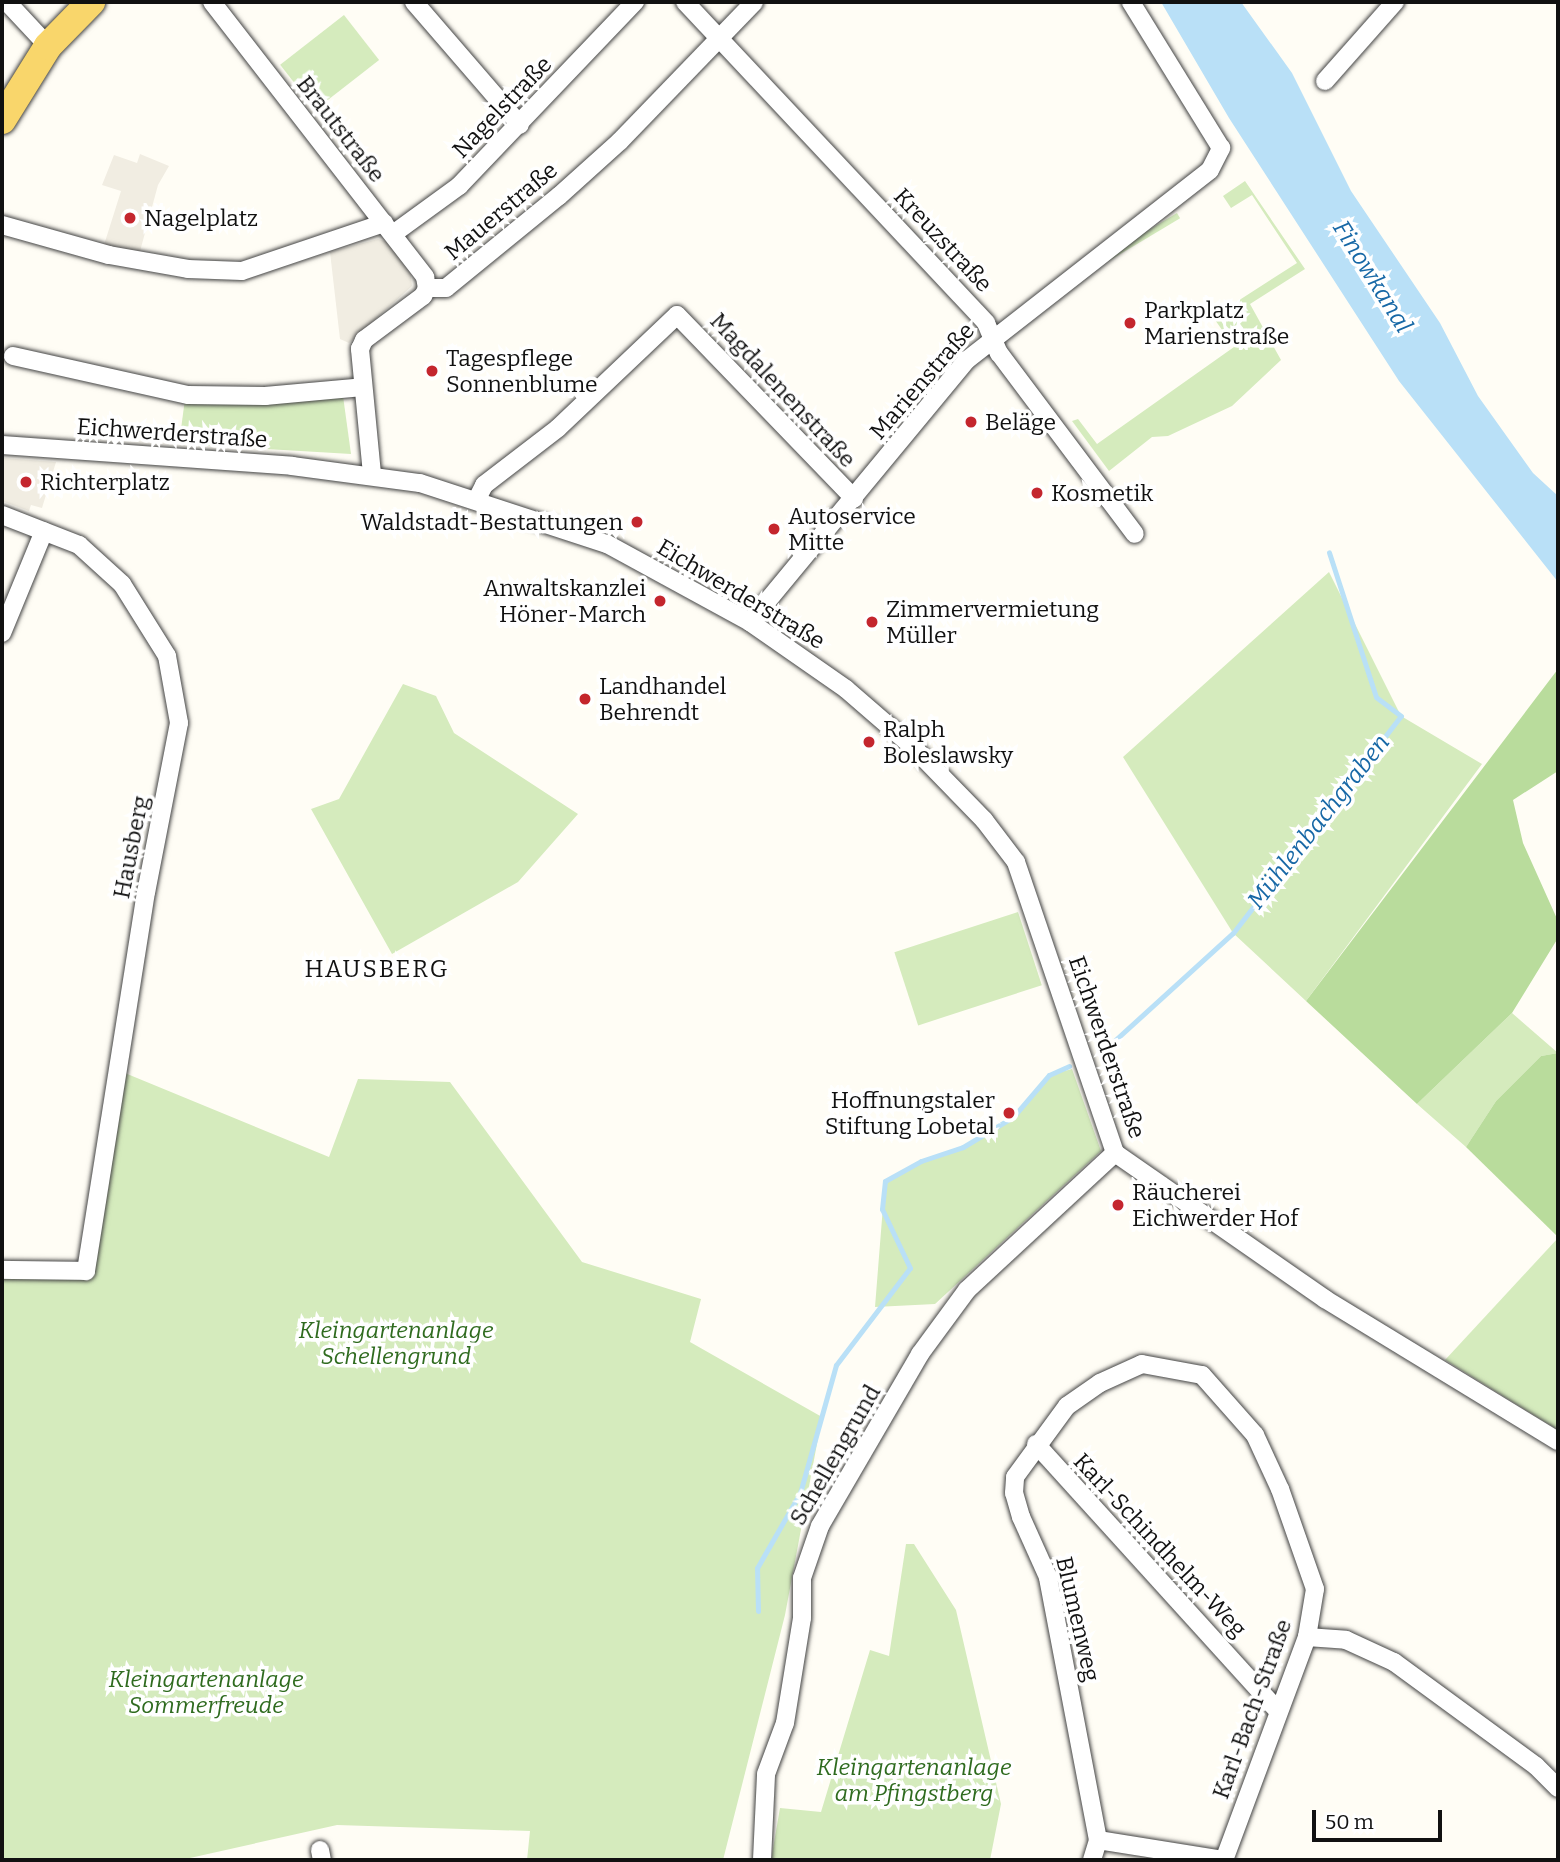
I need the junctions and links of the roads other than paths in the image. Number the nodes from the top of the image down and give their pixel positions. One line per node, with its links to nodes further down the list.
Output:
1 (7, 2): 11 (street)
2 (91, 2): 11 (main road)
3 (212, 2): 16 (street, Brautstraße)
4 (414, 2): 14 (street)
5 (635, 2): 14 (street, Nagelstraße)
6 (685, 2): 10 (street, Kreuzstraße)
7 (754, 2): 10 (street, Mauerstraße)
8 (1130, 2): 18 (street, Marienstraße)
9 (1386, 5): 12 (street)
10 (720, 39): 17 (street, Mauerstraße); 18 (street, Kreuzstraße)
11 (48, 46): 13 (main road)
12 (1325, 81)
13 (2, 120)
14 (520, 125): 16 (street, Nagelstraße)
15 (2, 225): 16 (street, Nagelstraße)
16 (389, 229): 17 (street, Brautstraße)
17 (427, 288): 20 (street, Mauerstraße)
18 (992, 337): 23 (street, Marienstraße); 27 (street, Kreuzstraße)
19 (13, 356): 20 (street)
20 (363, 387): 22 (street, Mauerstraße)
21 (2, 445): 22 (street, Eichwerderstraße)
22 (372, 474): 24 (street, Eichwerderstraße)
23 (854, 498): 24 (street, Magdalenenstraße); 28 (street, Marienstraße)
24 (477, 499): 28 (street, Eichwerderstraße)
25 (2, 515): 26 (street, Hausberg)
26 (44, 531): 29 (street); 31 (street, Hausberg)
27 (1135, 534)
28 (750, 622): 30 (street, Eichwerderstraße)
29 (2, 633)
30 (1115, 1153): 33 (street, Eichwerderstraße); 39 (street, Schellengrund)
31 (2, 1270)
32 (1101, 1383): 34 (street, Blumenweg); 35 (street, Karl-Bach-Straße)
33 (1558, 1441)
34 (1036, 1444): 36 (street, Karl-Schindhelm-Weg); 38 (street, Blumenweg)
35 (1307, 1637): 36 (street, Karl-Bach-Straße); 37 (street)
36 (1276, 1710): 41 (street, Karl-Bach-Straße)
37 (1558, 1788)
38 (1098, 1840): 40 (street, Blumenweg); 41 (street)
39 (762, 1860)
40 (1092, 1860)
41 (1224, 1860)

